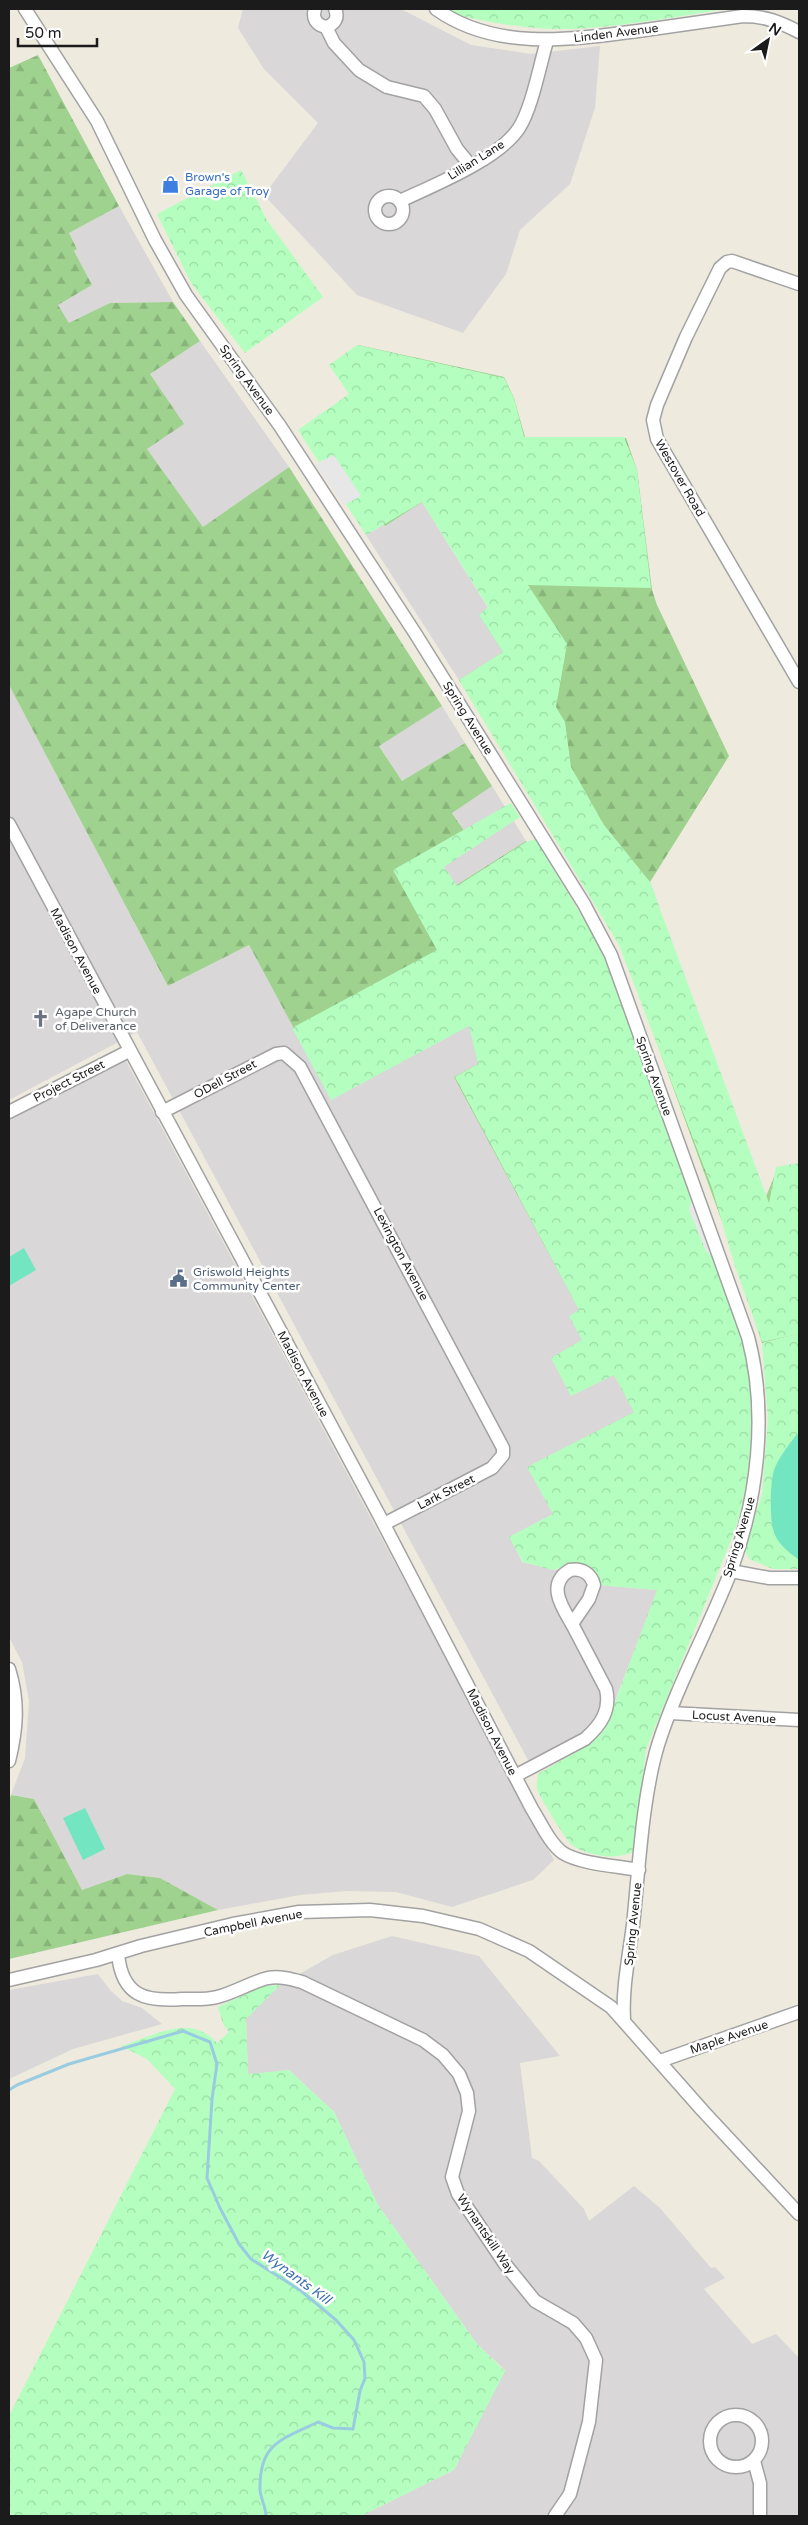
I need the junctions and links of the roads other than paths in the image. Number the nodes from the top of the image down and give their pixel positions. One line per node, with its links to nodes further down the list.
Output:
1 (24, 9): 19 (street, Spring Avenue)
2 (315, 9): 5 (street)
3 (335, 9): 5 (street)
4 (436, 9): 7 (street, Linden Avenue)
5 (326, 27): 8 (street)
6 (799, 32): 7 (street, Linden Avenue)
7 (547, 40): 8 (street, Lillian Lane)
8 (471, 166): 9 (street, Lillian Lane)
9 (400, 201)
10 (799, 284): 11 (street, Westover Road)
11 (799, 682)
12 (9, 824): 13 (street, Madison Avenue)
13 (129, 1051): 15 (street, Project Street); 16 (street, Madison Avenue)
14 (290, 1057): 16 (street, ODell Street); 17 (street, Lexington Avenue)
15 (9, 1112)
16 (162, 1112): 18 (street, Madison Avenue)
17 (503, 1455): 18 (street, Lark Street)
18 (384, 1524): 26 (street, Madison Avenue)
19 (730, 1571): 20 (street); 23 (street, Spring Avenue)
20 (799, 1578)
21 (572, 1624): 26 (street)
22 (9, 1669): 25 (street)
23 (670, 1713): 24 (street, Locust Avenue); 27 (street, Spring Avenue)
24 (799, 1720)
25 (9, 1761)
26 (515, 1776): 27 (street, Madison Avenue)
27 (639, 1870): 31 (street, Spring Avenue)
28 (118, 1954): 29 (street, Campbell Avenue); 31 (street, Campbell Avenue); 35 (street, Wynantskill Way)
29 (9, 1980)
30 (799, 2012): 32 (street, Maple Avenue)
31 (624, 2019): 32 (street)
32 (660, 2061): 33 (street)
33 (799, 2214)
34 (754, 2461): 34 (street); 36 (street)
35 (555, 2516)
36 (760, 2516)

